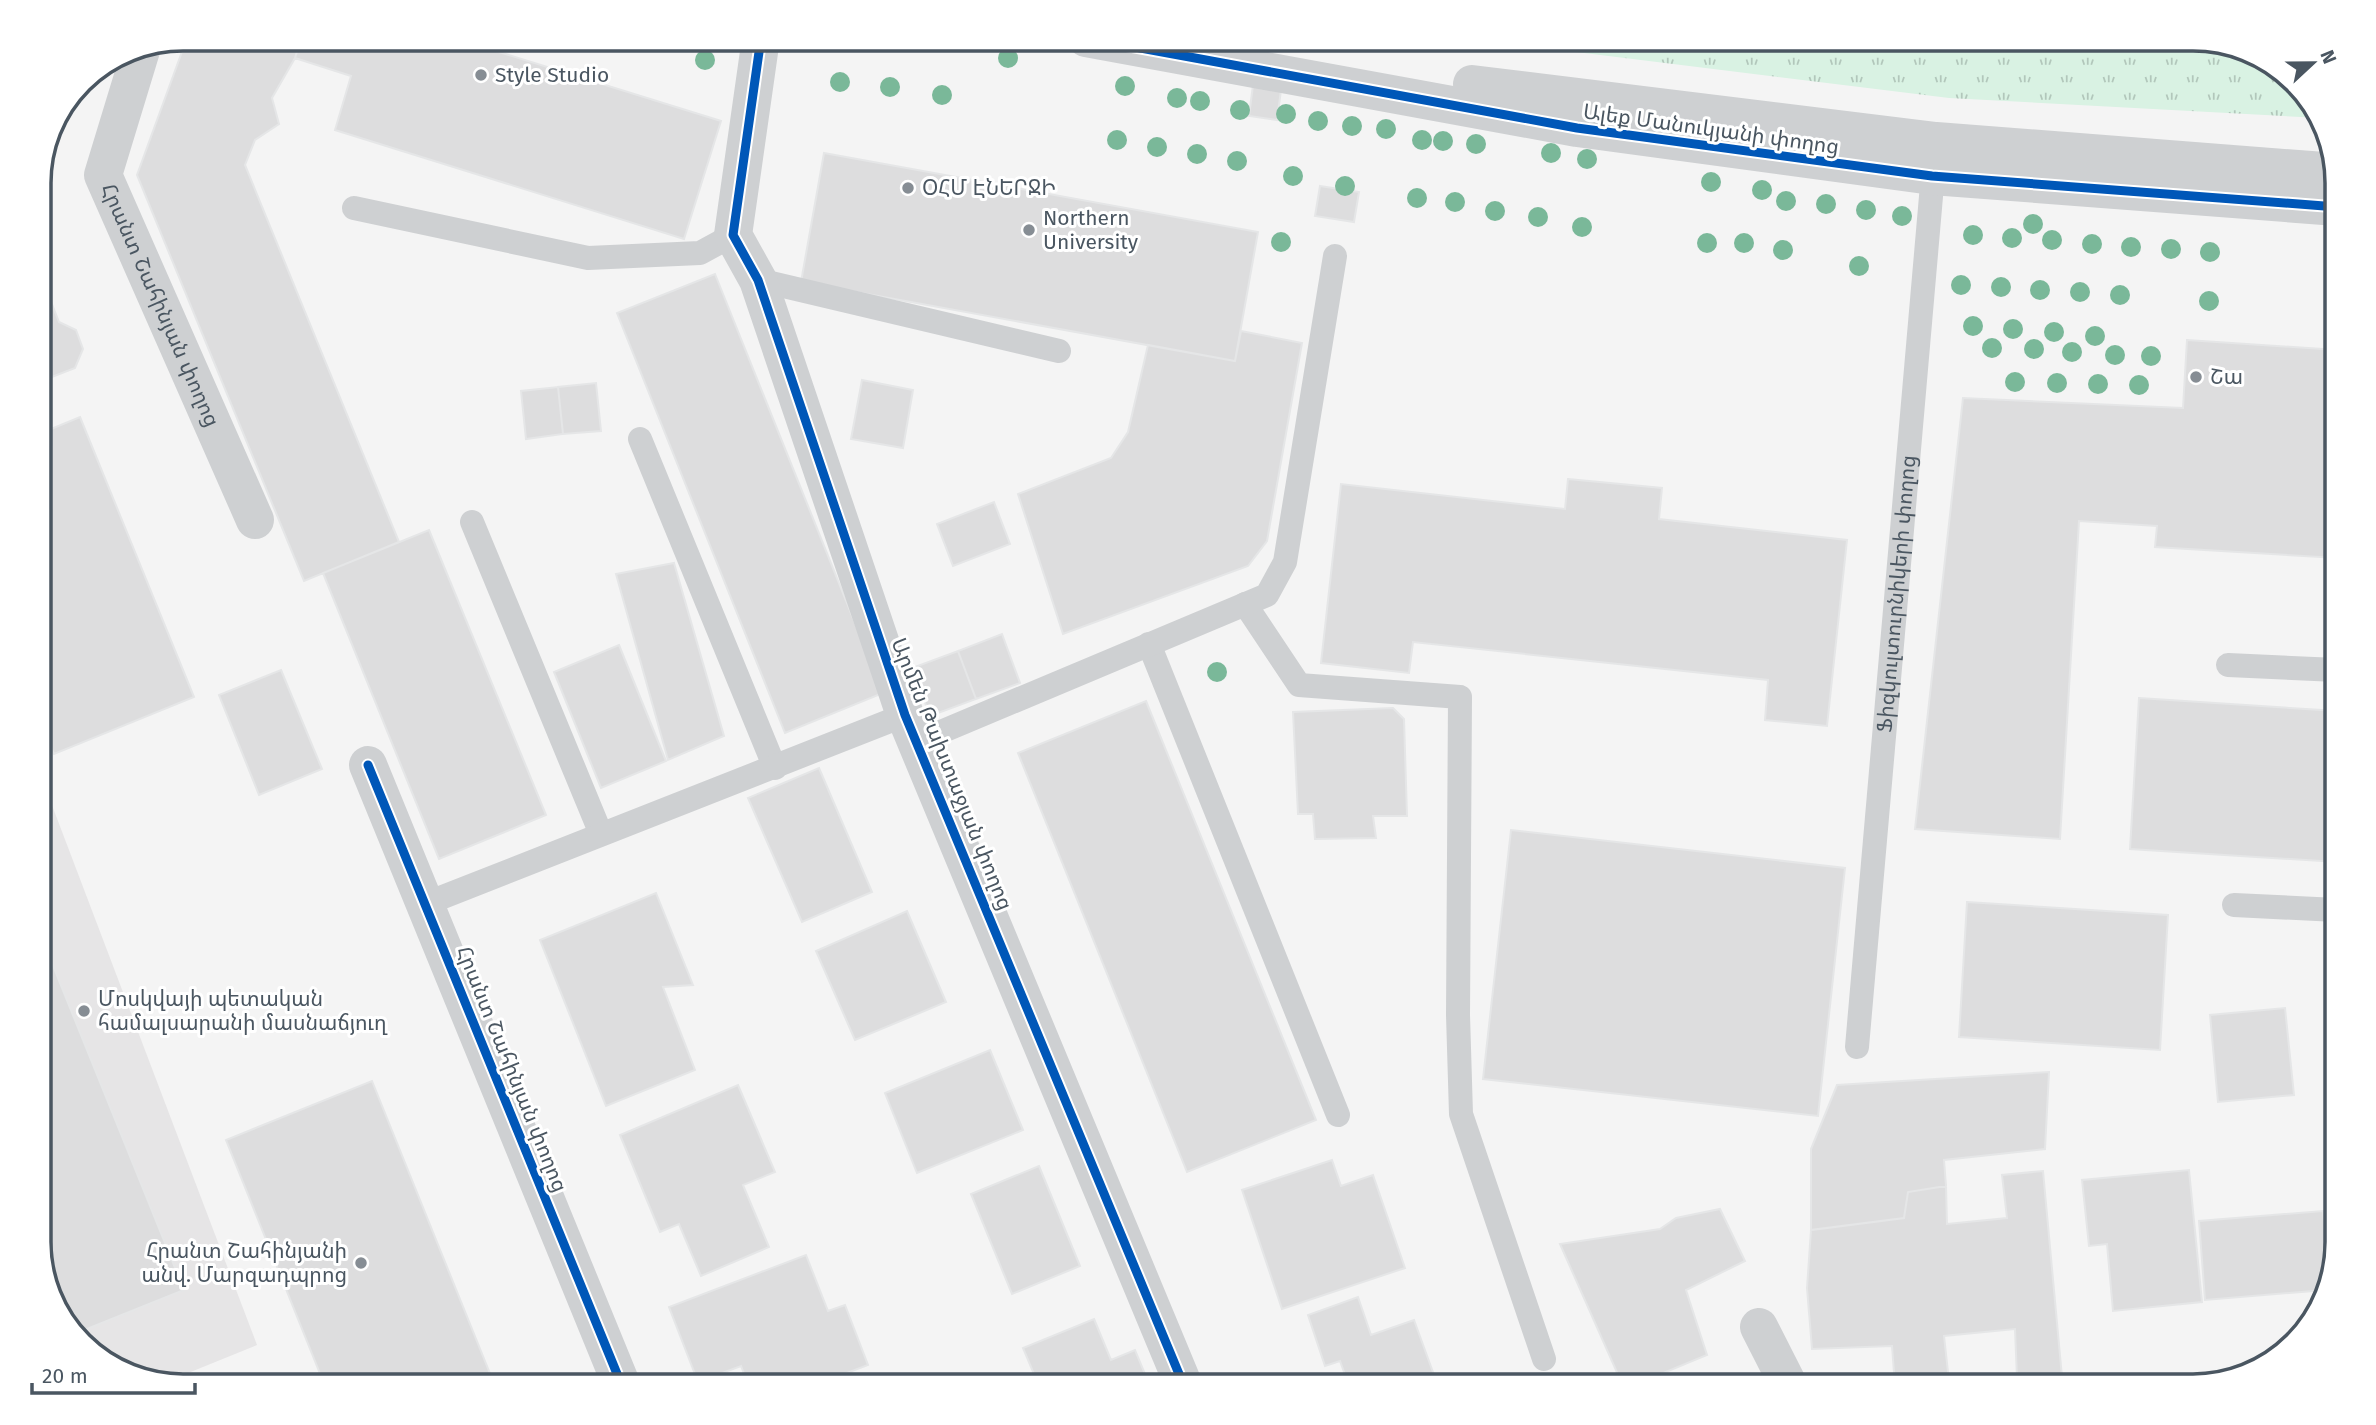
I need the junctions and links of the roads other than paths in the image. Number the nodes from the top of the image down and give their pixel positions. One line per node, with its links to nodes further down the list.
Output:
1 (759, 51): 9 (street)
2 (1157, 51): 5 (street, Ալեք Մանուկյանի փողոց)
3 (1292, 51): 5 (street, Ալեք Մանուկյանի փողոց)
4 (138, 59): 14 (street, Հրանտ Շահինյան փողոց)
5 (1934, 159): 6 (street, Ալեք Մանուկյանի փողոց); 7 (street, Ալեք Մանուկյանի փողոց); 27 (lane, Ֆիզկուլտուրնիկերի փողոց)
6 (2325, 172)
7 (2325, 206)
8 (354, 208): 9 (lane)
9 (733, 235): 11 (street, Արմեն Թախտաջյան փողոց)
10 (1335, 256): 16 (lane)
11 (758, 280): 12 (lane); 20 (street, Արմեն Թախտաջյան փողոց)
12 (1059, 351)
13 (640, 439): 22 (lane)
14 (255, 520)
15 (472, 522): 23 (lane)
16 (1245, 604): 17 (lane); 30 (lane)
17 (1149, 644): 20 (lane); 28 (lane)
18 (2228, 665): 19 (lane)
19 (2325, 669)
20 (911, 729): 22 (lane); 32 (street, Արմեն Թախտաջյան փողոց)
21 (368, 765): 24 (street, Հրանտ Շահինյան փողոց)
22 (775, 768): 23 (lane)
23 (601, 834): 24 (lane)
24 (425, 904): 31 (street, Հրանտ Շահինյան փողոց)
25 (2234, 905): 26 (lane)
26 (2325, 909)
27 (1857, 1047)
28 (1338, 1115)
29 (1759, 1327): 33 (street)
30 (1544, 1359)
31 (617, 1374)
32 (1179, 1374)
33 (1782, 1374)

